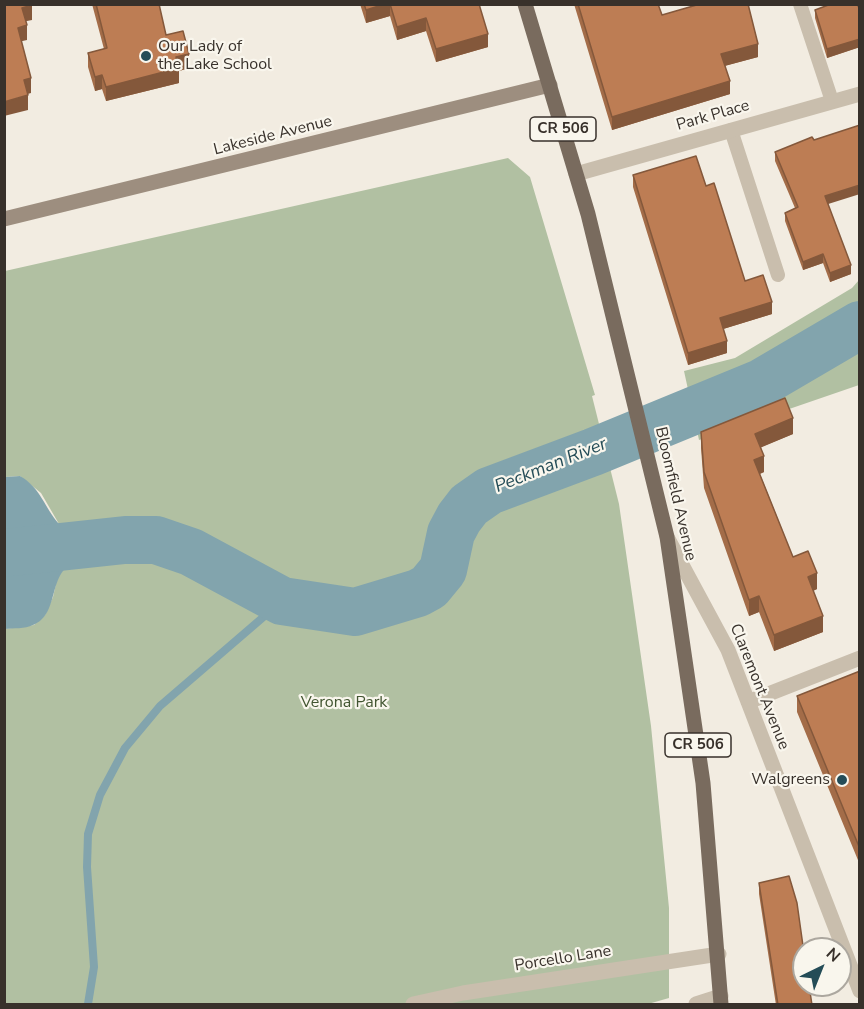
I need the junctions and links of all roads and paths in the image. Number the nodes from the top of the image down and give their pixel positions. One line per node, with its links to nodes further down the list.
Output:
1 (525, 4): 3 (main road, Bloomfield Avenue / CR 506)
2 (800, 4): 5 (lane)
3 (549, 85): 7 (main road, Bloomfield Avenue / CR 506); 8 (main road, Lakeside Avenue)
4 (860, 93): 5 (street, Park Place)
5 (832, 101): 6 (street, Park Place)
6 (731, 130): 7 (street, Park Place); 9 (lane)
7 (576, 174): 10 (main road, Bloomfield Avenue / CR 506)
8 (4, 219)
9 (778, 275)
10 (668, 537): 12 (street, Claremont Avenue); 13 (main road, Bloomfield Avenue / CR 506)
11 (860, 658): 12 (street)
12 (748, 702): 14 (street, Claremont Avenue)
13 (718, 954): 15 (main road, Bloomfield Avenue / CR 506); 16 (street, Porcello Lane)
14 (860, 991)
15 (721, 1000): 17 (street)
16 (413, 1005)
17 (696, 1005)

